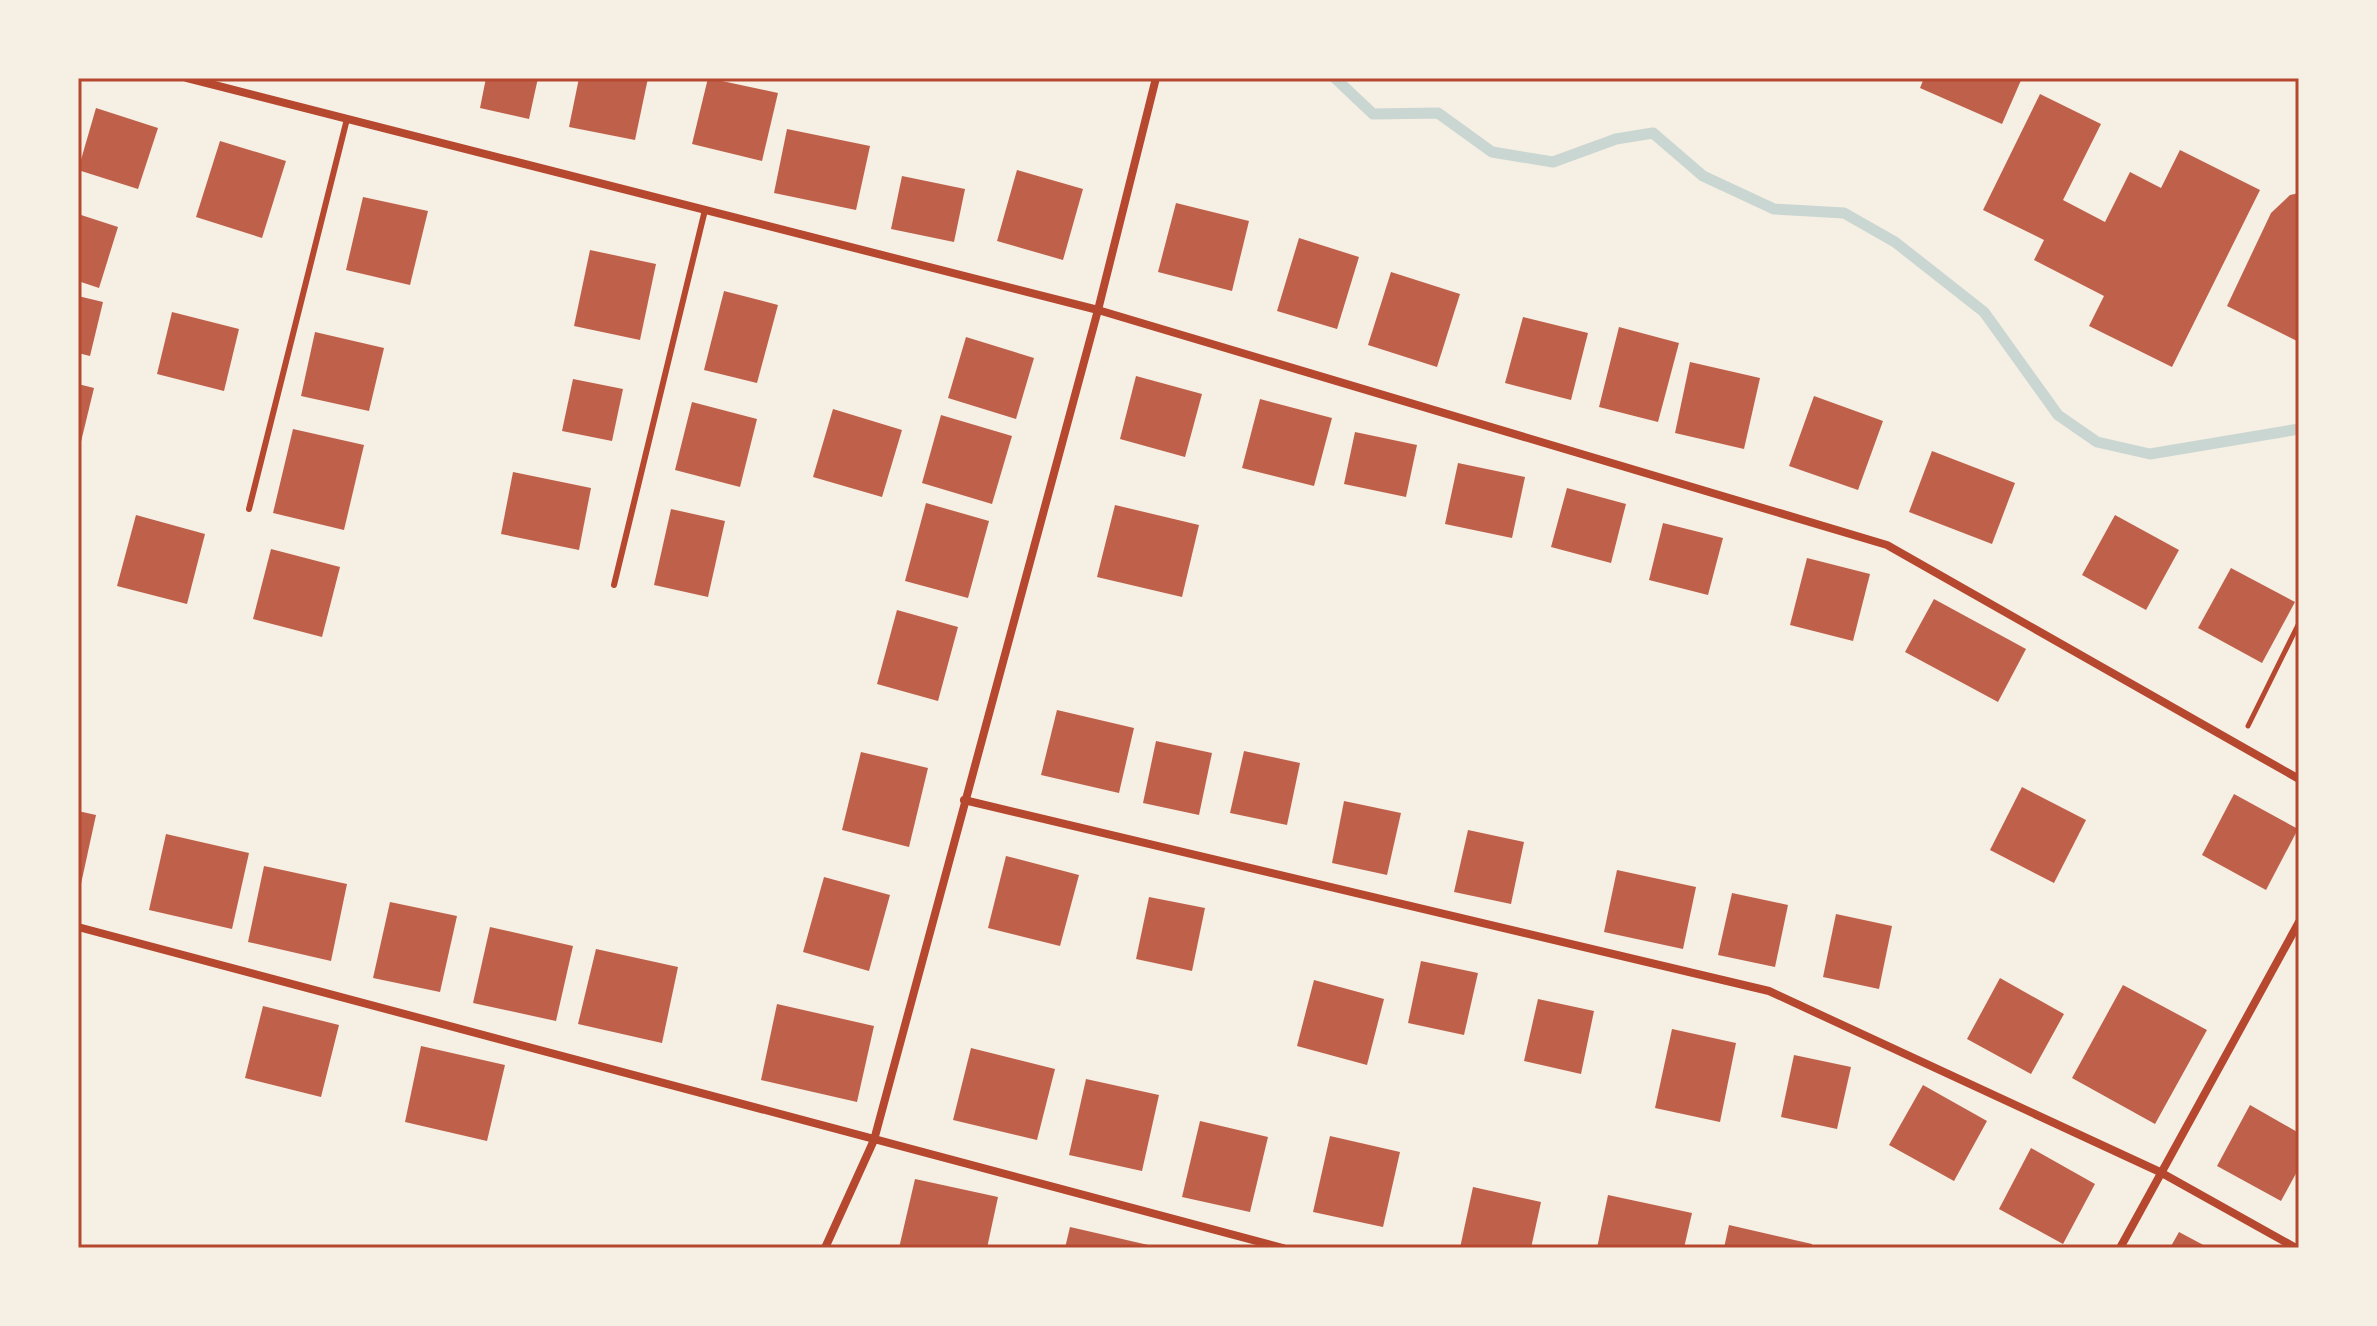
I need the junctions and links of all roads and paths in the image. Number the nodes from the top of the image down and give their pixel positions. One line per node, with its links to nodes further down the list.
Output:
1 (187, 78): 3 (street)
2 (1156, 78): 5 (street)
3 (347, 119): 4 (street); 6 (lane)
4 (705, 210): 5 (street); 7 (lane)
5 (1098, 310): 9 (street); 11 (street)
6 (249, 509)
7 (614, 585)
8 (2299, 623): 9 (path)
9 (2238, 745): 10 (street)
10 (2299, 779)
11 (964, 800): 14 (street); 15 (street)
12 (2299, 922): 15 (street)
13 (78, 927): 14 (street)
14 (874, 1140): 16 (street); 17 (street)
15 (2160, 1172): 18 (street); 19 (street)
16 (825, 1248)
17 (1283, 1248)
18 (2120, 1248)
19 (2296, 1248)

